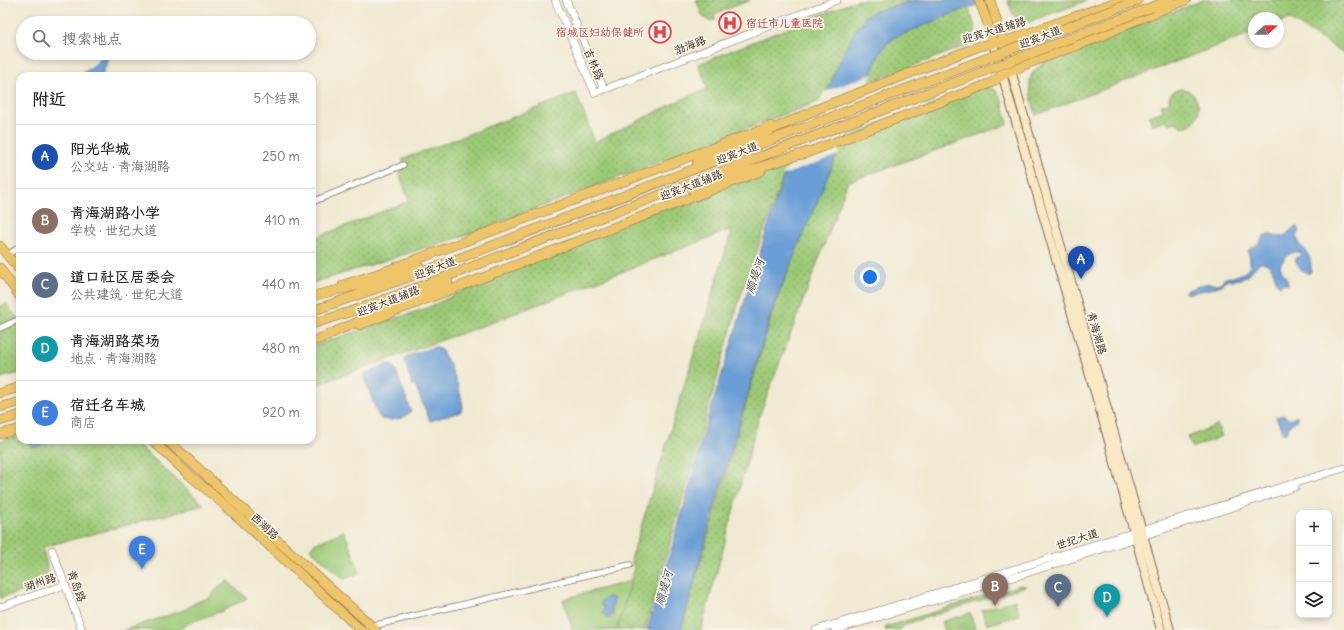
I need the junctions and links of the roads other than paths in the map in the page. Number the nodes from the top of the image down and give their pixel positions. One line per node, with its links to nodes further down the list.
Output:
1 (555, 0): 15 (street, 吉林路)
2 (566, 0): 14 (street, 吉林路)
3 (837, 0): 14 (street, 渤海路)
4 (979, 0): 11 (main road)
5 (990, 0): 10 (main road)
6 (1122, 0): 10 (main road, 迎宾大道辅路)
7 (1140, 0): 21 (main road, 迎宾大道, bridge)
8 (1170, 0): 20 (main road, 迎宾大道, bridge)
9 (1186, 0): 12 (main road)
10 (1003, 41): 11 (main road, 迎宾大道辅路); 12 (main road, 青海湖路)
11 (993, 43): 13 (main road, 青海湖路); 16 (main road, 迎宾大道辅路)
12 (1012, 71): 13 (main road); 53 (main road, 青海湖路)
13 (1003, 75): 17 (main road); 53 (main road, 青海湖路)
14 (604, 89): 15 (street, 渤海路)
15 (594, 93)
16 (818, 109): 21 (main road); 31 (main road, 迎宾大道辅路)
17 (784, 160): 20 (main road); 37 (main road, 迎宾大道辅路)
18 (403, 165): 19 (street)
19 (316, 200)
20 (644, 201): 23 (main road, 迎宾大道)
21 (562, 220): 22 (main road, 迎宾大道)
22 (549, 225): 32 (main road); 33 (main road, 迎宾大道)
23 (534, 243): 35 (main road, 迎宾大道); 37 (main road)
24 (0, 246): 26 (main road)
25 (16, 249): 26 (street)
26 (7, 255): 27 (main road)
27 (16, 266)
28 (0, 268): 29 (main road); 30 (main road)
29 (16, 289)
30 (16, 291)
31 (316, 295)
32 (316, 295)
33 (316, 311)
34 (16, 320): 36 (street)
35 (316, 323)
36 (0, 328)
37 (321, 338): 38 (main road, 迎宾大道辅路)
38 (316, 340)
39 (16, 388): 40 (main road)
40 (0, 393)
41 (16, 403): 42 (main road)
42 (0, 407)
43 (16, 416): 44 (main road)
44 (0, 421)
45 (16, 430): 46 (main road)
46 (0, 434)
47 (151, 444): 52 (main road)
48 (156, 444): 52 (main road, 西湖路)
49 (173, 444): 58 (main road, 西湖路)
50 (1344, 468): 53 (street, 世纪大道)
51 (1344, 473): 53 (street, 世纪大道)
52 (188, 474): 60 (main road, 西湖路)
53 (1139, 534): 61 (street, 世纪大道); 62 (street, 世纪大道); 63 (main road, 青海湖路); 64 (main road, 青海湖路)
54 (52, 550): 56 (street, 青岛路)
55 (630, 565): 58 (street)
56 (65, 585): 57 (street, 湖州路); 59 (street, 青岛路)
57 (0, 607)
58 (374, 628)
59 (82, 630)
60 (362, 630)
61 (816, 630)
62 (835, 630)
63 (1161, 630)
64 (1170, 630)

